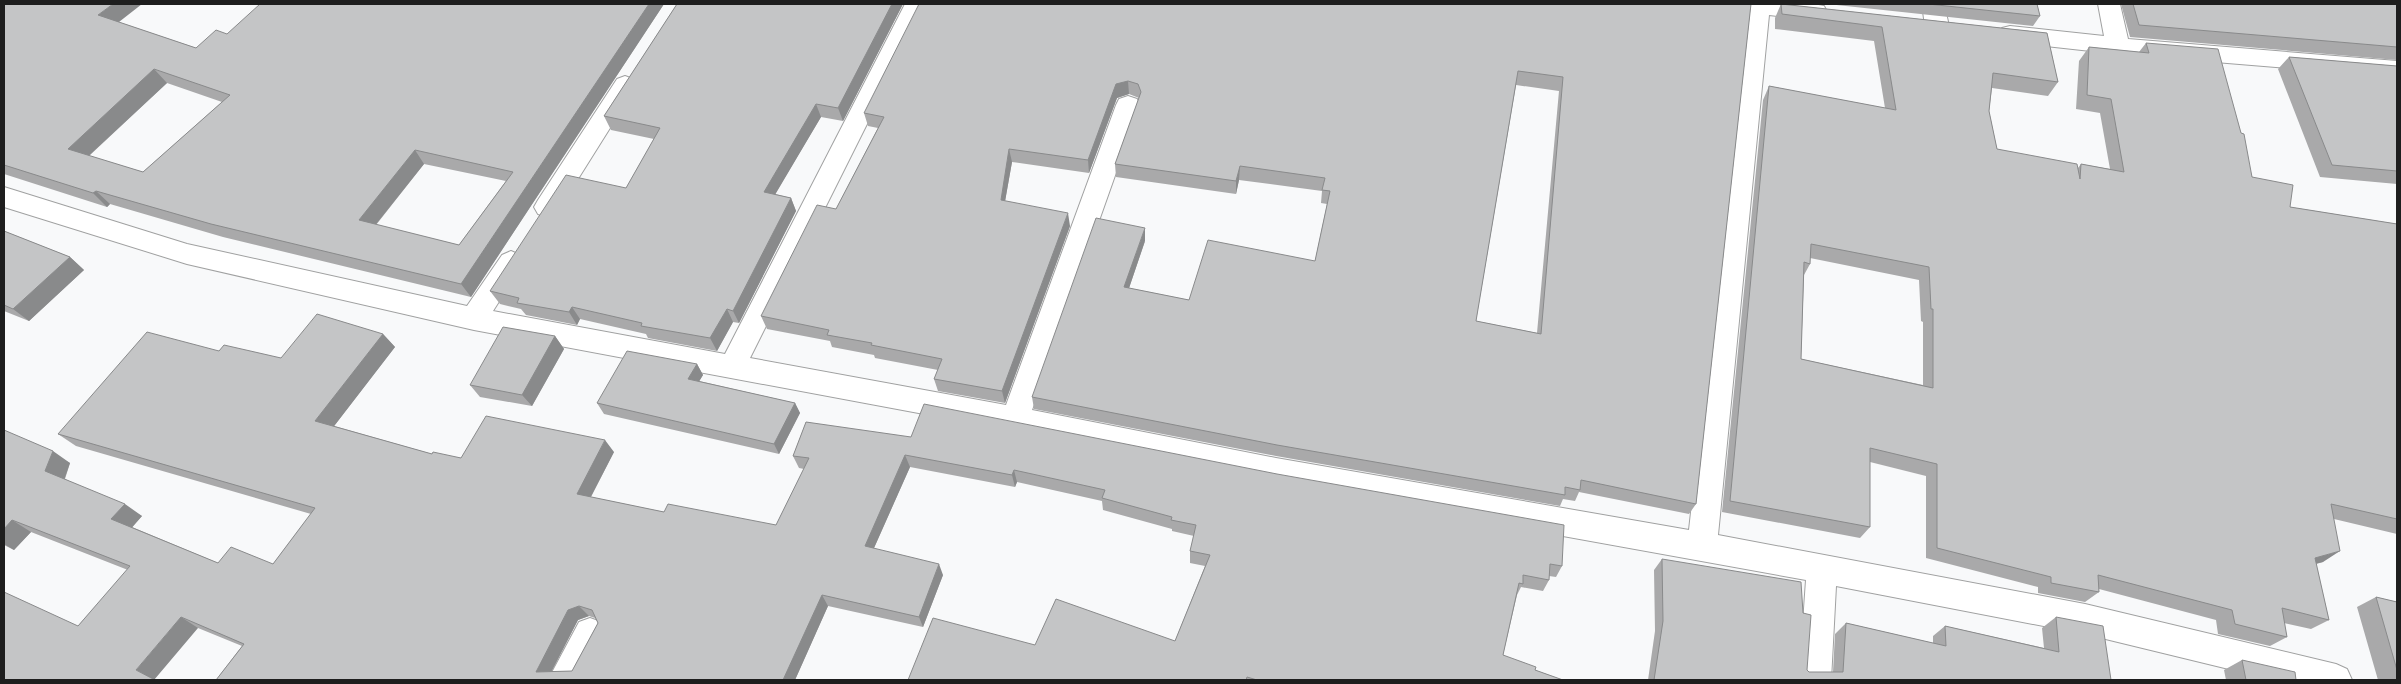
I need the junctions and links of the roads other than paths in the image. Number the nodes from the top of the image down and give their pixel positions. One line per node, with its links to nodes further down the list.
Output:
1 (916, 4): 12 (street)
2 (2109, 4): 6 (street)
3 (1751, 5): 4 (street); 14 (street)
4 (1838, 15)
5 (1985, 32): 6 (street)
6 (2118, 46): 8 (street)
7 (640, 62): 11 (street)
8 (2397, 70)
9 (1128, 105): 13 (street)
10 (4, 197): 11 (street)
11 (474, 319): 12 (street)
12 (732, 367): 13 (street)
13 (1015, 419): 14 (street)
14 (1702, 546): 15 (street)
15 (1822, 569): 18 (street); 19 (street)
16 (590, 633): 17 (street)
17 (564, 680)
18 (1815, 680)
19 (2336, 680)

